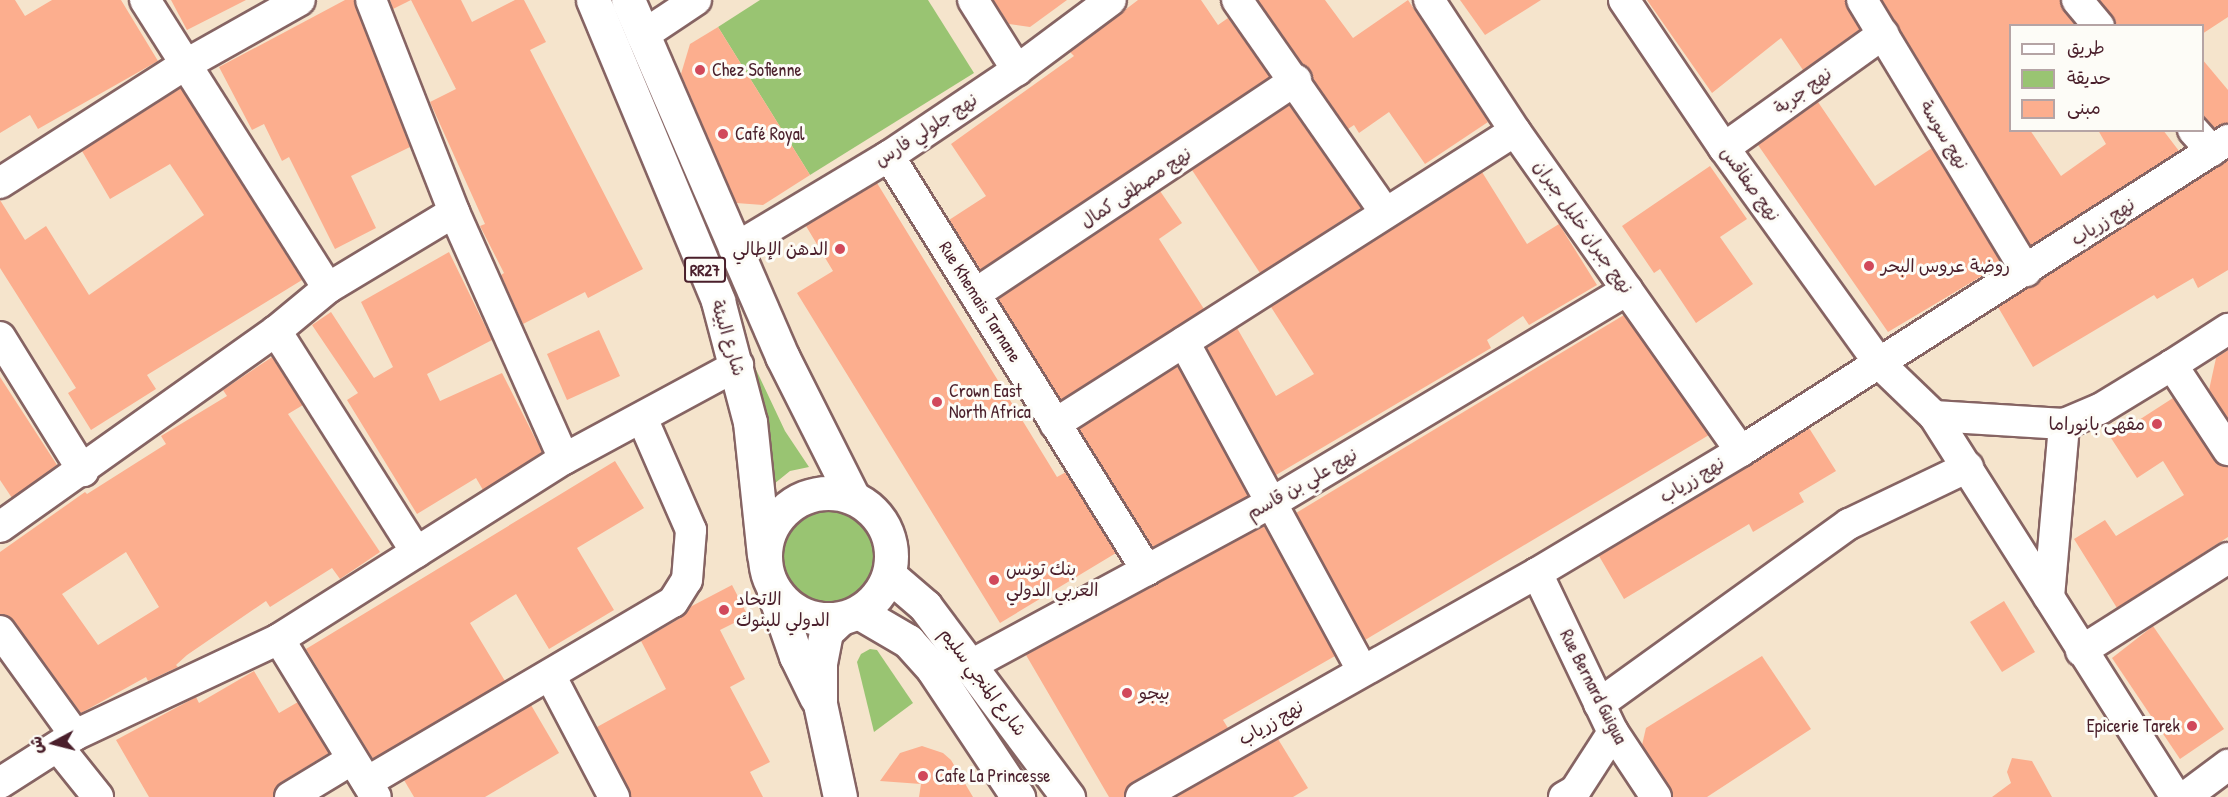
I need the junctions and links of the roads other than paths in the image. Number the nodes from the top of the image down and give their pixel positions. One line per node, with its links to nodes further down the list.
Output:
1 (145, 0): 17 (street)
2 (300, 0): 17 (street)
3 (371, 0): 25 (street)
4 (593, 0): 37 (main road, شارع البيئة / RR27)
5 (628, 0): 16 (main road, شارع البيئة / RR27)
6 (696, 0): 16 (street)
7 (973, 0): 18 (street)
8 (1111, 0): 18 (street, نهج جلولي فارس)
9 (1237, 0): 19 (street)
10 (1429, 0): 20 (street, نهج جبران خليل جبران)
11 (1624, 0): 22 (street, نهج صفاقس)
12 (1862, 0): 15 (street, نهج سوسة)
13 (2076, 0): 14 (street)
14 (2097, 24)
15 (1883, 34): 22 (street, نهج جربة); 28 (street, نهج سوسة)
16 (642, 36): 27 (main road, شارع البيئة / RR27)
17 (183, 66): 24 (street); 29 (street)
18 (1017, 70): 23 (street, نهج جلولي فارس)
19 (1296, 80): 26 (street); 31 (street, نهج مصطفى كمال)
20 (1515, 131): 26 (street); 30 (street, نهج جبران خليل جبران)
21 (2211, 141): 28 (street, نهج زرياب)
22 (1724, 148): 36 (street, نهج صفاقس)
23 (889, 156): 27 (street, نهج جلولي فارس); 31 (street, Rue Khemais Tarnane)
24 (0, 183)
25 (454, 212): 29 (street); 45 (street)
26 (1385, 212): 35 (street)
27 (734, 249): 48 (main road, شارع البيئة / RR27)
28 (2026, 271): 36 (street, نهج زرياب)
29 (328, 288): 33 (street)
30 (1627, 290): 44 (street, نهج جبران خليل جبران); 49 (street, نهج علي بن قاسم)
31 (975, 294): 41 (street, Rue Khemais Tarnane)
32 (2228, 329): 38 (street)
33 (276, 331): 47 (street); 51 (street)
34 (0, 337): 47 (street)
35 (1184, 342): 41 (street); 49 (street)
36 (1880, 364): 39 (street, نهج صفاقس); 44 (street, نهج زرياب)
37 (738, 365): 40 (street); 53 (main road, شارع البيئة / RR27)
38 (2172, 365): 42 (street); 43 (street)
39 (1934, 416): 42 (street); 46 (street, نهج صفاقس)
40 (642, 418): 45 (street); 64 (street)
41 (1055, 424): 54 (street, Rue Khemais Tarnane)
42 (2064, 424): 57 (street)
43 (2228, 450)
44 (1741, 451): 55 (street, نهج زرياب)
45 (564, 459): 51 (street)
46 (1968, 467): 57 (street, نهج صفاقس); 66 (street)
47 (83, 471): 50 (street)
48 (853, 497): 53 (main road, RR27); 56 (main road, RR27)
49 (1273, 502): 54 (street, نهج علي بن قاسم); 63 (street)
50 (0, 527)
51 (416, 552): 60 (street)
52 (2228, 558): 61 (street)
53 (768, 570): 58 (main road); 65 (main road, شارع البيئة)
54 (1147, 570): 62 (street, نهج علي بن قاسم)
55 (1537, 573): 63 (street, نهج زرياب); 66 (street, Rue Bernard Guigua)
56 (889, 575): 58 (main road); 62 (main road, شارع المنجي سليم)
57 (2049, 597): 61 (street, نهج صفاقس)
58 (850, 616): 65 (main road); 75 (main road, شارع المنجي سليم)
59 (0, 631): 68 (street)
60 (279, 639): 68 (street); 69 (street)
61 (2081, 651): 80 (street, نهج صفاقس)
62 (971, 665): 76 (main road, شارع المنجي سليم)
63 (1362, 670): 77 (street, نهج زرياب)
64 (550, 675): 69 (street); 73 (street)
65 (820, 704): 74 (main road)
66 (1599, 704): 67 (street, Rue Bernard Guigua)
67 (1613, 732): 78 (street); 79 (street, Rue Bernard Guigua)
68 (67, 741): 70 (street); 71 (street)
69 (365, 780): 72 (street)
70 (0, 783)
71 (98, 797)
72 (290, 797)
73 (614, 797)
74 (840, 797)
75 (1018, 797)
76 (1068, 797)
77 (1141, 797)
78 (1564, 797)
79 (1656, 797)
80 (2176, 797)

